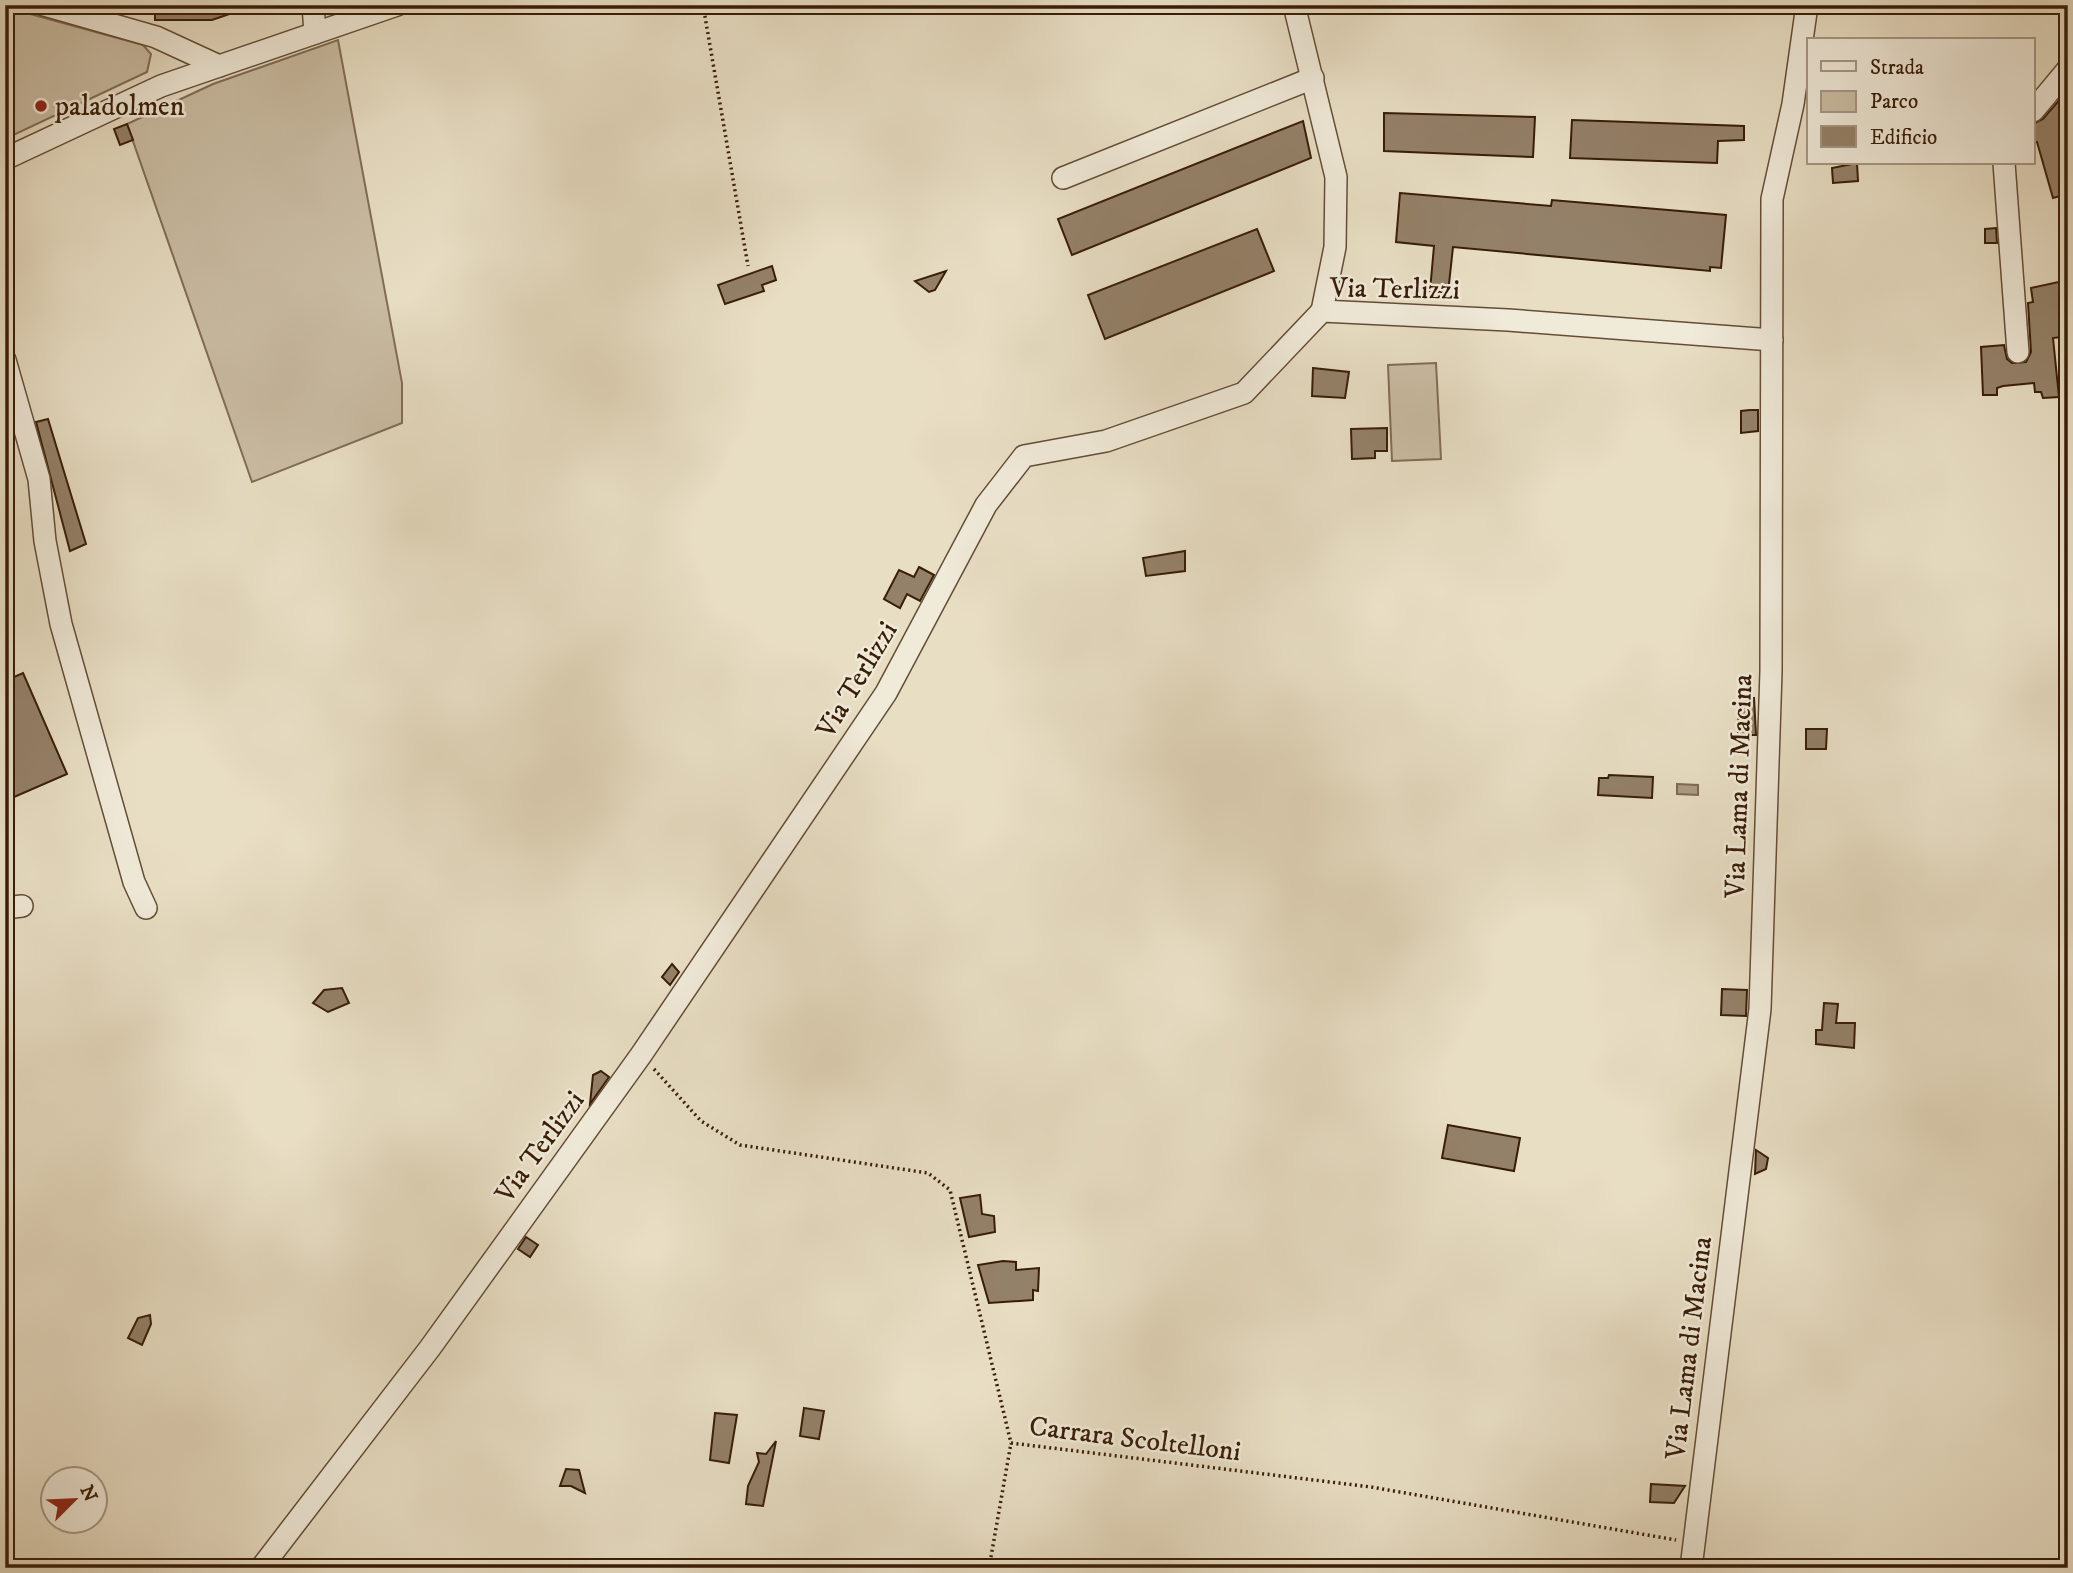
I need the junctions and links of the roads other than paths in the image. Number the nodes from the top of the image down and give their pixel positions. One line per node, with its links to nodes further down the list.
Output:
1 (44, 5): 7 (street)
2 (313, 5): 6 (street)
3 (397, 5): 6 (street)
4 (1294, 5): 9 (street)
5 (1807, 5): 10 (street, Via Lama di Macina)
6 (315, 33): 7 (street)
7 (219, 66): 12 (street)
8 (2068, 69): 11 (street)
9 (1313, 78): 14 (street); 15 (street)
10 (1801, 104): 16 (street, Via Lama di Macina)
11 (2035, 109)
12 (5, 159)
13 (2004, 164): 17 (street)
14 (1063, 178)
15 (1322, 311): 16 (street, Via Terlizzi); 20 (street, Via Terlizzi)
16 (1772, 340): 21 (street, Via Lama di Macina)
17 (2018, 352)
18 (5, 360): 19 (street)
19 (146, 908)
20 (261, 1568)
21 (1691, 1568)

